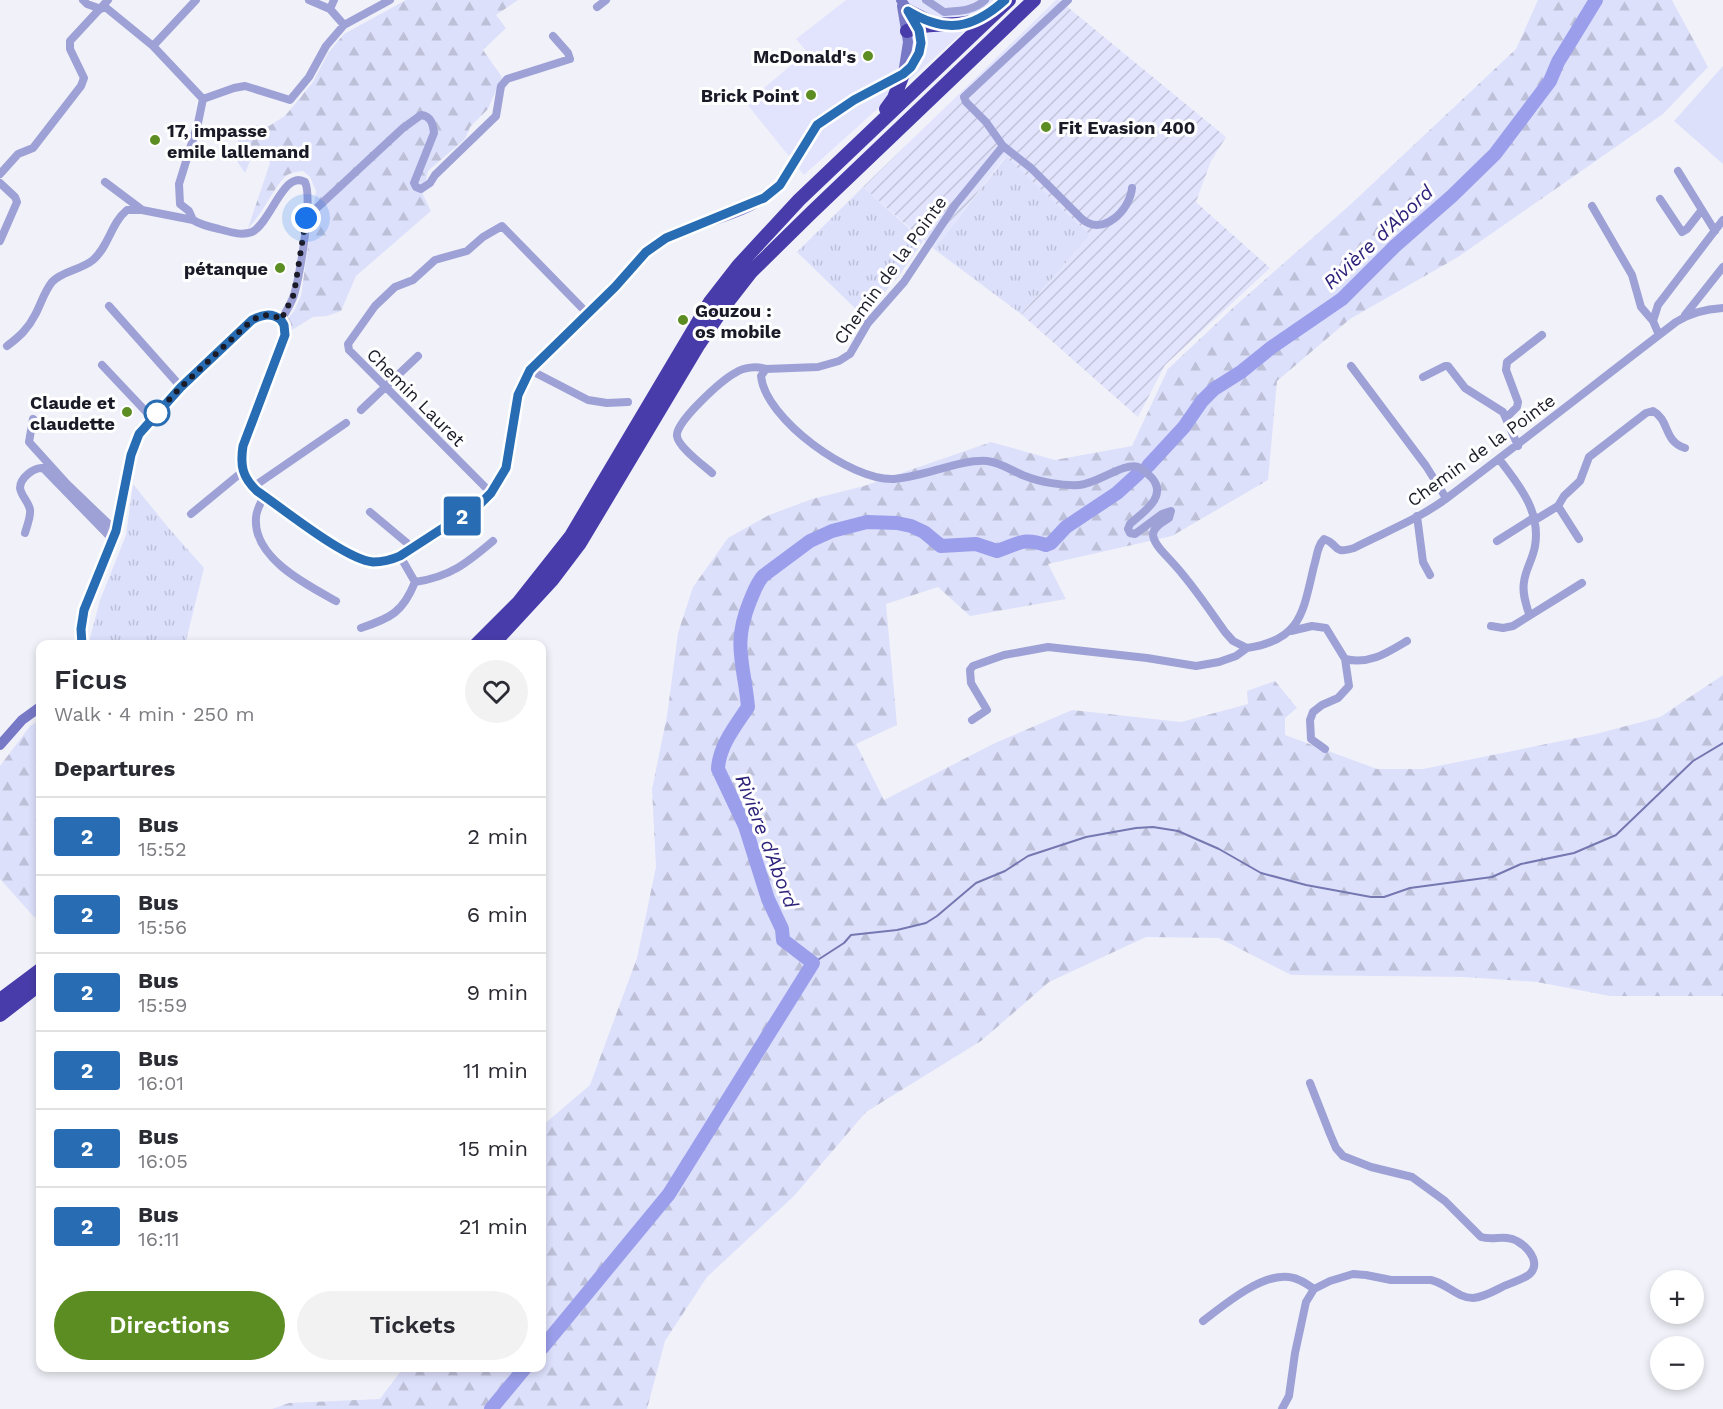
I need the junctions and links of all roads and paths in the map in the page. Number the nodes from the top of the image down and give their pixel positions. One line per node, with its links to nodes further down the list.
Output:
1 (83, 0): 13 (street)
2 (196, 0): 20 (street)
3 (309, 0): 15 (street)
4 (334, 0): 15 (street)
5 (390, 0): 17 (street)
6 (606, 0): 14 (street)
7 (926, 0): 8 (street)
8 (985, 0)
9 (1007, 0): 16 (highway); 30 (highway)
10 (1034, 0): 94 (highway)
11 (1068, 0): 23 (street)
12 (903, 4): 16 (highway); 18 (main road)
13 (104, 5): 20 (street); 25 (street)
14 (597, 7)
15 (330, 9): 17 (street)
16 (934, 24): 18 (highway)
17 (344, 25): 22 (street)
18 (912, 29): 21 (main road)
19 (553, 36): 34 (street)
20 (153, 46): 22 (street)
21 (903, 74): 30 (highway); 42 (main road)
22 (203, 99): 35 (street)
23 (1003, 146): 28 (street); 52 (street, Chemin de la Pointe)
24 (1678, 171): 33 (street)
25 (0, 174)
26 (105, 182): 32 (street)
27 (0, 183): 38 (street)
28 (1132, 188)
29 (1660, 199): 33 (street)
30 (799, 200): 93 (highway)
31 (1592, 206): 45 (street)
32 (142, 210): 35 (street); 48 (street)
33 (1701, 211): 37 (street)
34 (306, 218): 35 (street); 44 (street)
35 (193, 220)
36 (1723, 220): 37 (street)
37 (1715, 231): 45 (street)
38 (0, 242)
39 (1723, 267): 43 (street)
40 (109, 306): 55 (street)
41 (1723, 308): 43 (street, Chemin de la Pointe)
42 (587, 313): 53 (main road); 56 (street, Chemin Lauret)
43 (1684, 317): 47 (street, Chemin de la Pointe)
44 (281, 320): 55 (main road); 66 (main road)
45 (1653, 321): 47 (street)
46 (1542, 335): 59 (street)
47 (1659, 335): 63 (street, Chemin de la Pointe)
48 (7, 346)
49 (418, 356): 56 (street)
50 (102, 365): 60 (street)
51 (1351, 366): 71 (street)
52 (766, 369): 67 (street, Chemin de la Pointe); 96 (street)
53 (530, 370): 57 (street); 69 (main road)
54 (1423, 377): 59 (street)
55 (181, 387): 60 (main road)
56 (385, 387): 58 (street); 69 (street, Chemin Lauret)
57 (628, 402)
58 (361, 410)
59 (1507, 417): 63 (street)
60 (152, 418): 78 (main road)
61 (33, 419): 78 (street)
62 (346, 423): 68 (street)
63 (1518, 446): 65 (street, Chemin de la Pointe)
64 (1685, 448): 72 (street)
65 (1499, 459): 71 (street, Chemin de la Pointe); 76 (street)
66 (242, 472): 68 (main road); 74 (street)
67 (712, 473)
68 (252, 487): 70 (main road)
69 (491, 493): 82 (main road)
70 (264, 496): 83 (main road); 87 (street)
71 (1446, 498): 75 (street, Chemin de la Pointe)
72 (1558, 506): 76 (street); 79 (street)
73 (370, 512): 82 (street)
74 (190, 514)
75 (1417, 516): 84 (street); 91 (street, Chemin de la Pointe)
76 (1535, 519): 81 (street); 88 (street)
77 (25, 533): 78 (street)
78 (115, 536): 92 (main road)
79 (1579, 539)
80 (493, 541): 85 (street)
81 (1497, 541)
82 (413, 548): 83 (main road)
83 (400, 556): 85 (street)
84 (1430, 575)
85 (415, 582): 90 (street)
86 (1582, 583): 88 (street)
87 (336, 601)
88 (1529, 614): 89 (street)
89 (1491, 626)
90 (361, 628)
91 (1286, 633): 96 (street, Chemin de la Pointe); 97 (street)
92 (82, 640)
93 (482, 640)
94 (497, 640)
95 (1407, 641): 97 (street)
96 (1246, 648): 99 (street, Chemin de la Pointe)
97 (1345, 659): 101 (street)
98 (36, 710): 100 (main road)
99 (972, 720)
100 (0, 745)
101 (1325, 749)
102 (36, 973): 104 (highway)
103 (36, 987): 105 (highway)
104 (0, 1000)
105 (0, 1015)
106 (1310, 1083): 107 (street)
107 (1314, 1289): 108 (street); 109 (street)
108 (1203, 1321)
109 (1282, 1409)

